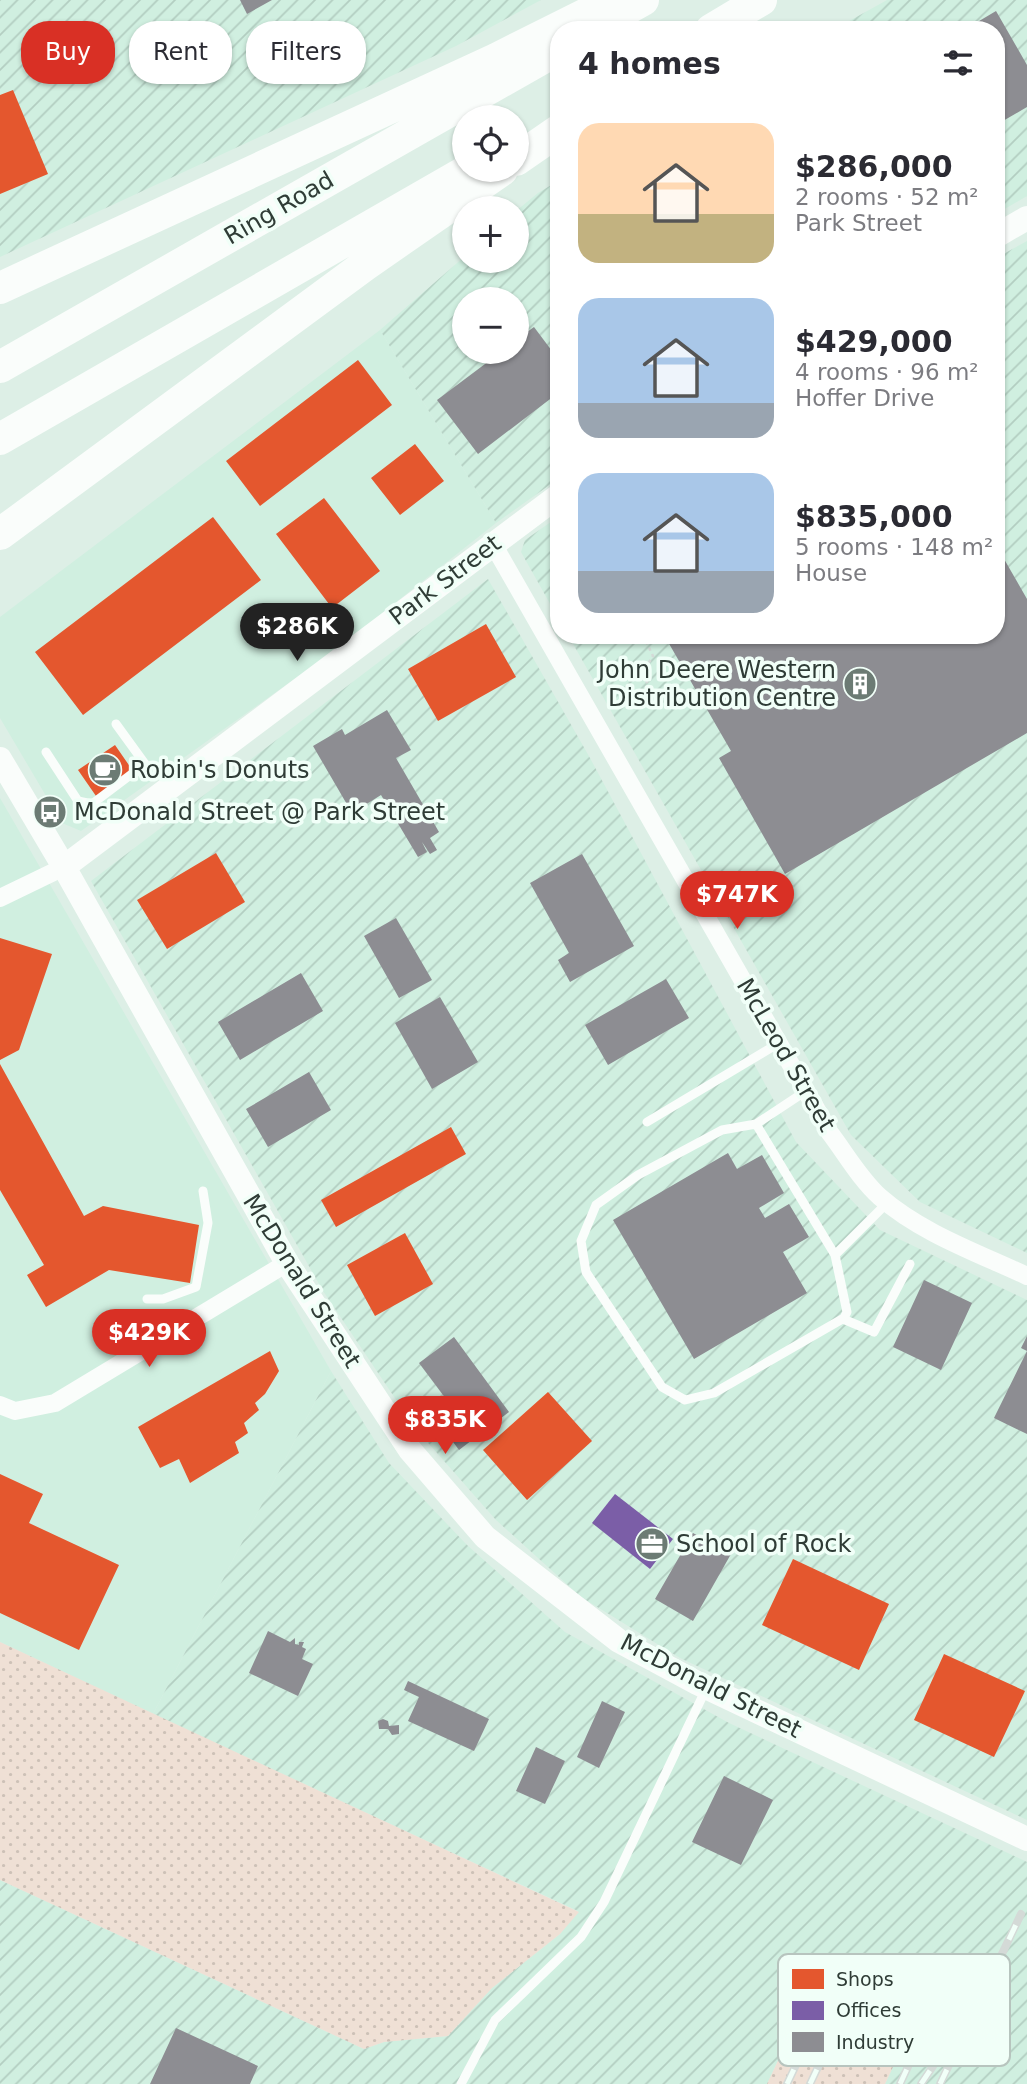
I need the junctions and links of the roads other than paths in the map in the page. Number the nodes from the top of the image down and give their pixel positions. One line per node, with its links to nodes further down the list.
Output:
1 (614, 0): 4 (highway)
2 (643, 0): 5 (highway)
3 (761, 0): 6 (highway)
4 (572, 21)
5 (607, 21)
6 (725, 21)
7 (550, 32): 17 (highway)
8 (550, 54): 18 (highway, Ring Road)
9 (550, 123): 10 (highway)
10 (529, 135)
11 (550, 137): 12 (highway)
12 (529, 151)
13 (452, 179): 19 (highway)
14 (485, 182): 21 (highway)
15 (1027, 218): 16 (main road)
16 (1005, 231)
17 (0, 288)
18 (0, 367)
19 (0, 439)
20 (550, 502): 22 (main road, Park Street)
21 (0, 534)
22 (493, 544): 23 (street, McLeod Street); 28 (main road, Park Street)
23 (550, 643)
24 (550, 644): 30 (street, McLeod Street)
25 (116, 724): 26 (lane)
26 (46, 752)
27 (0, 760): 28 (main road, McDonald Street)
28 (64, 867): 29 (street); 37 (main road, McDonald Street)
29 (0, 898)
30 (779, 1043): 31 (street, McLeod Street); 32 (lane)
31 (806, 1090): 33 (lane); 35 (street, McLeod Street)
32 (647, 1122)
33 (755, 1124): 36 (lane); 41 (lane)
34 (202, 1191): 40 (lane)
35 (888, 1202): 36 (lane); 39 (street, McLeod Street)
36 (835, 1255): 41 (lane)
37 (286, 1263): 42 (street); 43 (main road, McDonald Street)
38 (910, 1264): 41 (lane)
39 (1027, 1276)
40 (147, 1299)
41 (843, 1319)
42 (0, 1405)
43 (707, 1687): 44 (main road, McDonald Street); 45 (lane)
44 (1027, 1839)
45 (461, 2084)

